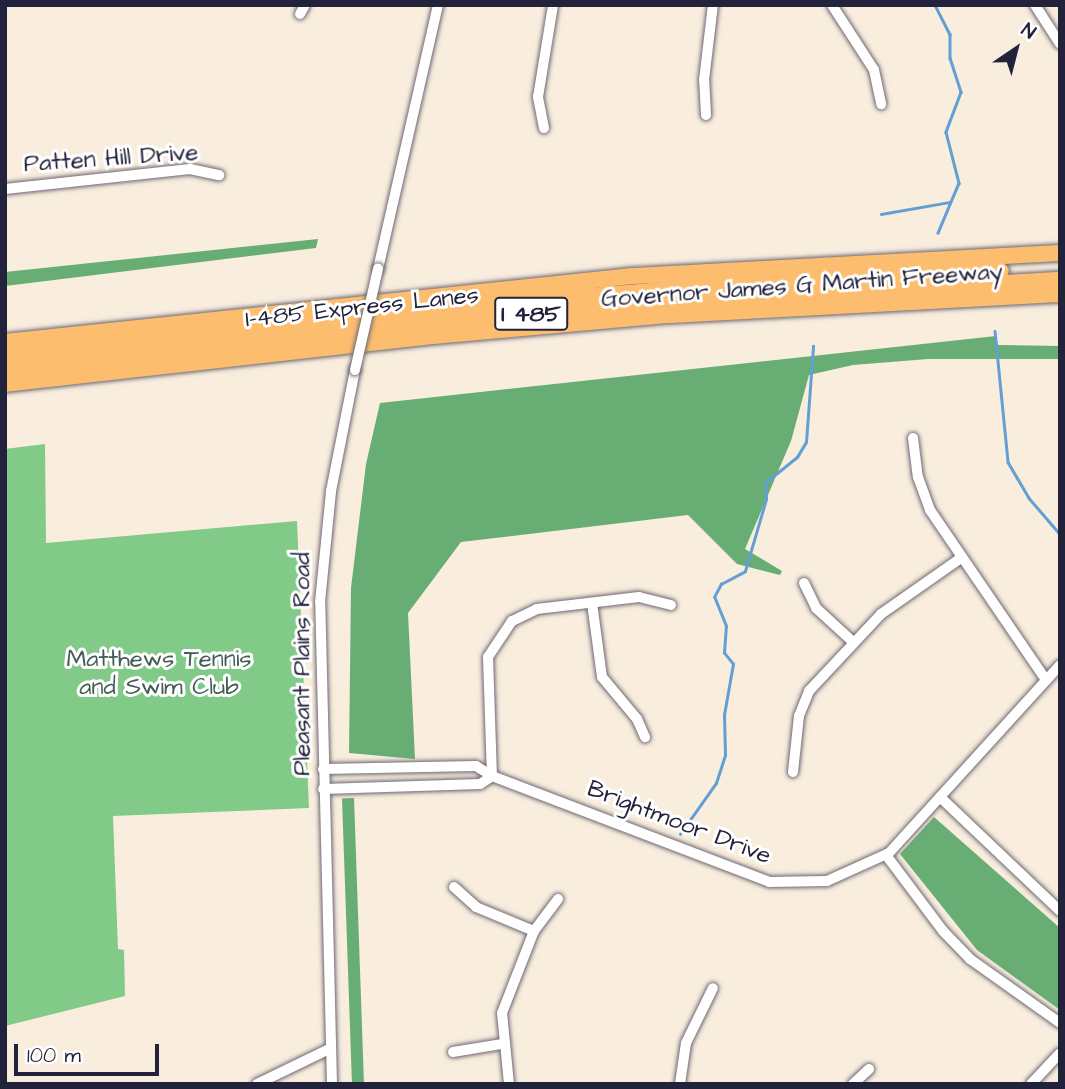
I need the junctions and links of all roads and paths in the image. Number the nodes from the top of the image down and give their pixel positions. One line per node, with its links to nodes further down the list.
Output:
1 (438, 5): 31 (street, Pleasant Plains Road, bridge)
2 (553, 5): 9 (street)
3 (713, 5): 8 (street)
4 (832, 5): 7 (street)
5 (1035, 5): 6 (street)
6 (1060, 44)
7 (881, 104)
8 (706, 115)
9 (544, 128)
10 (219, 176): 11 (street, Patten Hill Drive)
11 (5, 189)
12 (1060, 253): 18 (highway, Governor James G Martin Freeway / I 485)
13 (1060, 269): 19 (highway, I-485 Express Lanes / I 485)
14 (1060, 280): 17 (highway, I-485 Express Lanes / I 485)
15 (1060, 294): 16 (highway, Governor James G Martin Freeway / I 485)
16 (422, 337): 17 (highway); 21 (highway, Governor James G Martin Freeway / I 485)
17 (287, 338): 20 (highway, I-485 Express Lanes / I 485)
18 (5, 343)
19 (5, 357)
20 (5, 371)
21 (5, 384)
22 (914, 438): 23 (street)
23 (961, 558): 27 (street); 29 (street)
24 (804, 583): 27 (street)
25 (592, 603): 26 (street); 30 (street); 33 (street)
26 (671, 605)
27 (852, 641): 32 (street)
28 (1060, 665): 29 (street, Brightmoor Drive)
29 (1046, 680): 35 (street, Brightmoor Drive)
30 (645, 737)
31 (323, 769): 33 (street, Brightmoor Drive); 34 (street, Pleasant Plains Road)
32 (793, 772)
33 (492, 776): 34 (street); 36 (street, Brightmoor Drive)
34 (323, 789): 44 (street, Pleasant Plains Road)
35 (940, 797): 36 (street, Brightmoor Drive); 39 (street)
36 (886, 855): 42 (street)
37 (454, 887): 40 (street)
38 (558, 900): 40 (street)
39 (1058, 905)
40 (534, 931): 43 (street)
41 (713, 988): 51 (street)
42 (1060, 1023)
43 (502, 1044): 45 (street); 50 (street)
44 (331, 1048): 48 (street); 49 (street, Pleasant Plains Road)
45 (453, 1052)
46 (1060, 1053): 53 (street)
47 (869, 1069): 52 (street)
48 (257, 1084)
49 (332, 1084)
50 (509, 1084)
51 (680, 1084)
52 (853, 1084)
53 (1031, 1084)

